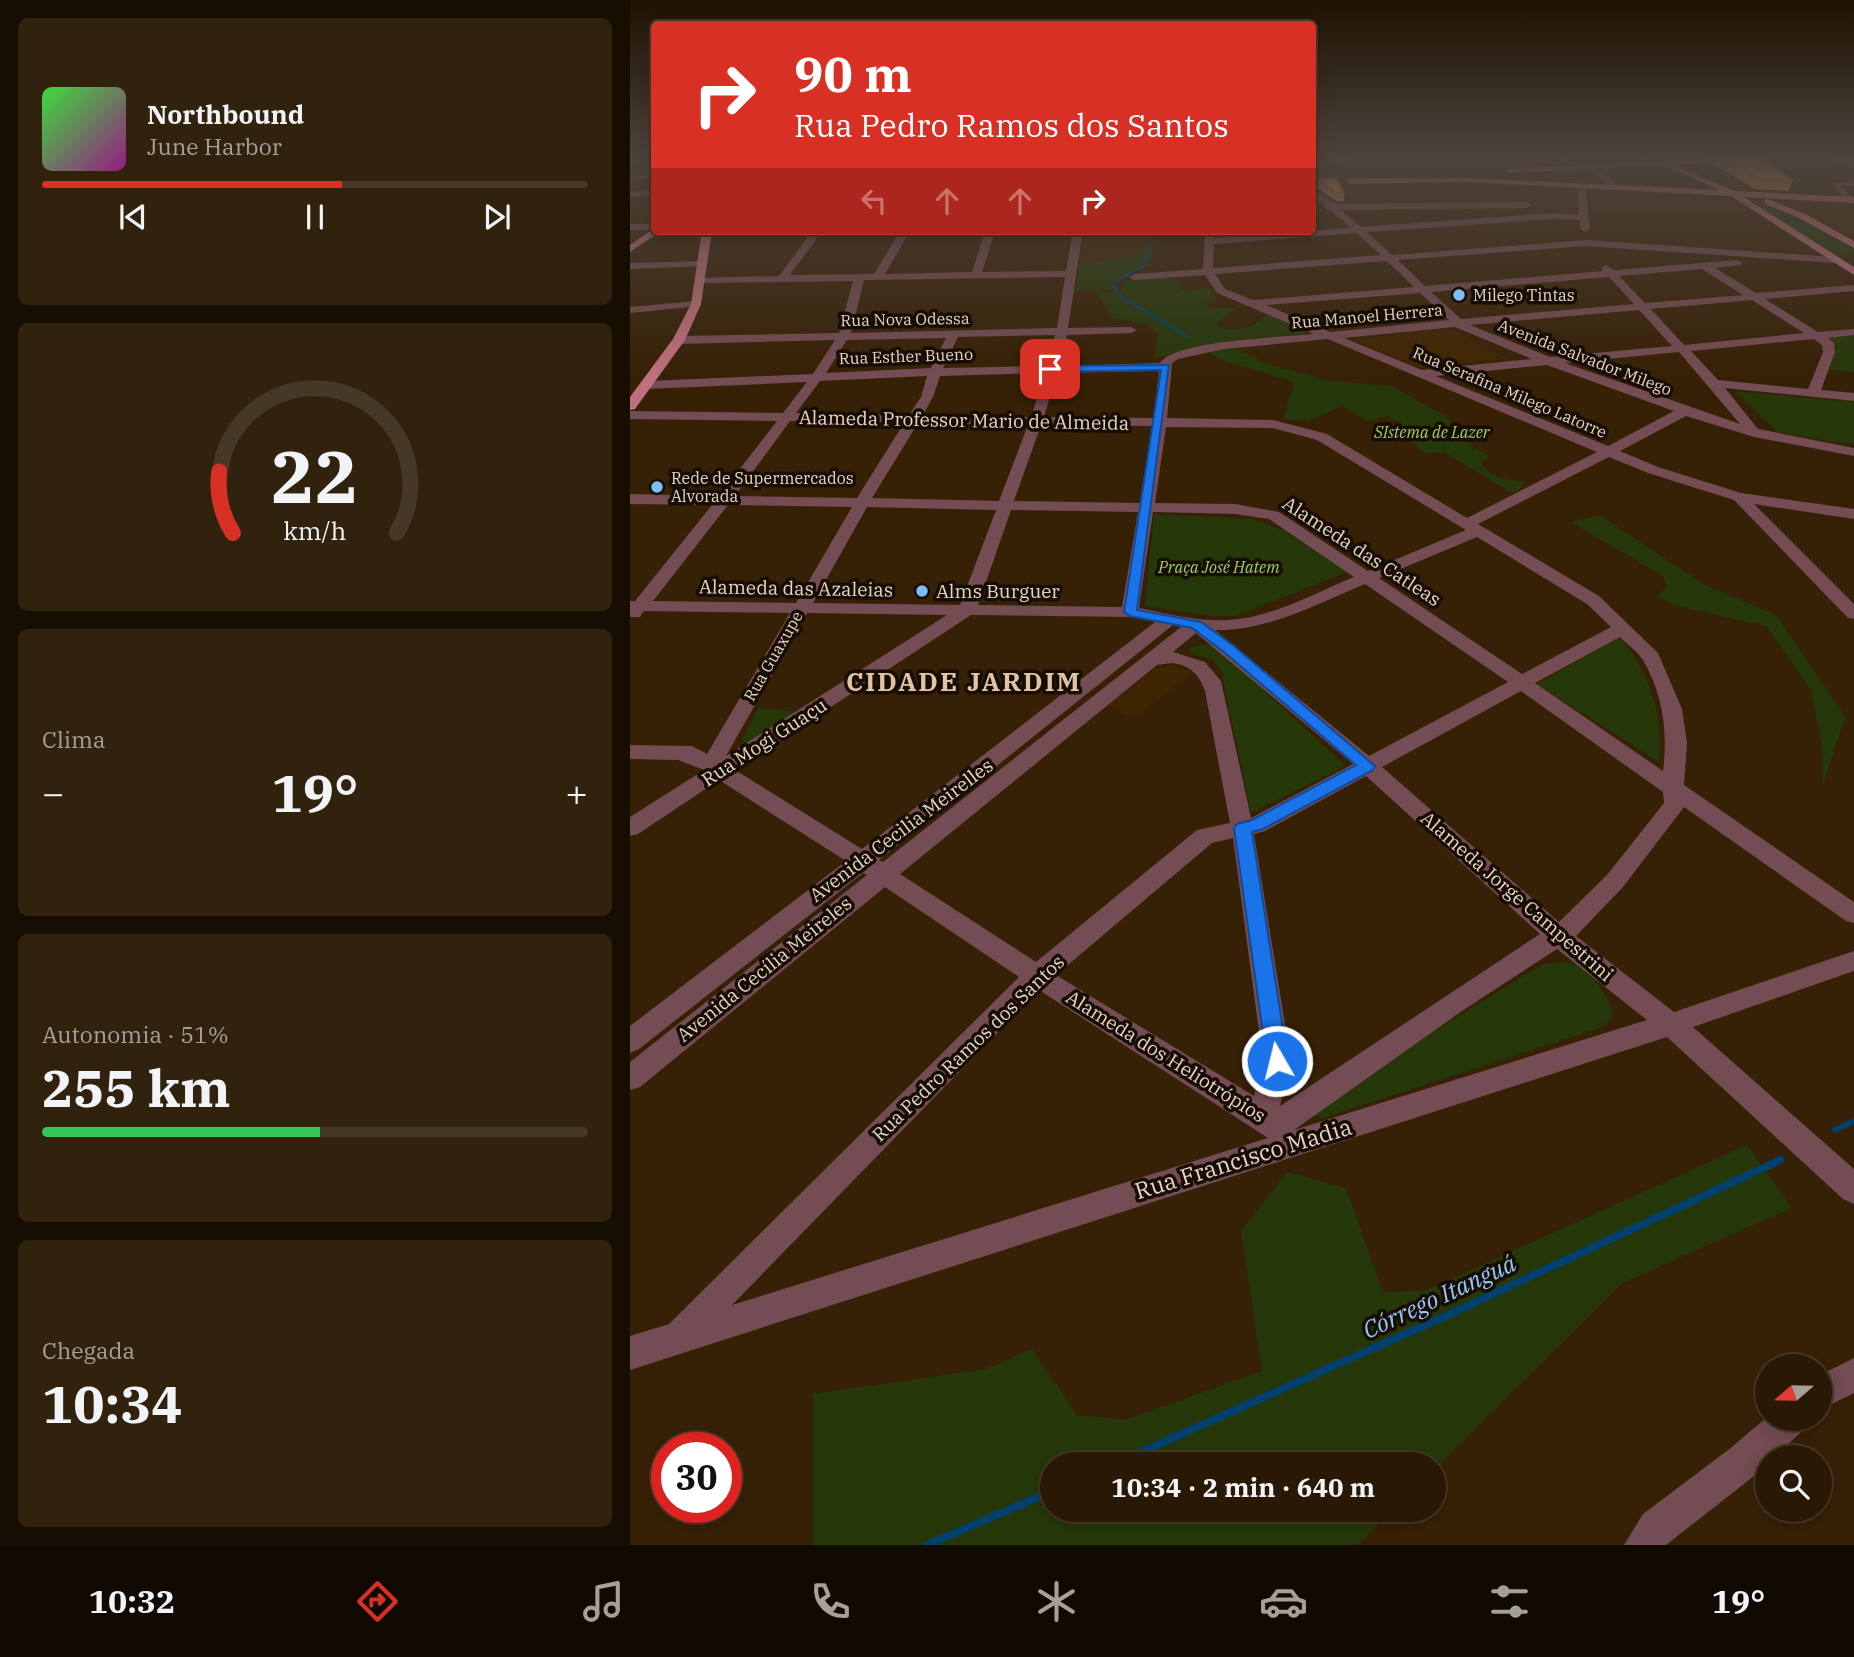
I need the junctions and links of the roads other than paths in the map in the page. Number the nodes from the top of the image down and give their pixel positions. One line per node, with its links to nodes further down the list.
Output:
1 (1357, 230): 8 (street)
2 (1359, 230): 23 (street, Avenida Salvador Milego)
3 (1475, 230): 16 (street)
4 (1585, 230): 17 (street)
5 (1791, 230): 21 (main road)
6 (1827, 230): 18 (main road)
7 (651, 232): 20 (main road)
8 (1316, 232)
9 (706, 235): 26 (main road)
10 (814, 235): 37 (street)
11 (903, 235): 36 (street)
12 (989, 235): 33 (street)
13 (1077, 235): 31 (street)
14 (1235, 235): 15 (street)
15 (1210, 236): 29 (street)
16 (1490, 242): 17 (street); 23 (street)
17 (1586, 243): 19 (street); 32 (street)
18 (1854, 245)
19 (1676, 248): 24 (street); 28 (street)
20 (630, 249)
21 (1821, 252): 22 (main road); 25 (main road)
22 (1854, 256)
23 (1389, 257): 29 (street); 40 (street, Avenida Salvador Milego)
24 (1761, 258): 25 (street); 28 (street)
25 (1835, 260): 30 (main road)
26 (702, 264): 27 (street); 38 (main road)
27 (630, 266)
28 (1704, 266): 32 (street); 41 (street)
29 (1208, 272): 34 (street); 42 (street, Rua Serafina Milego Latorre)
30 (1854, 272)
31 (1071, 274): 33 (street); 48 (street)
32 (1611, 274): 40 (street); 44 (street)
33 (976, 276): 36 (street)
34 (1134, 277)
35 (859, 278): 36 (street); 37 (street); 53 (street)
36 (877, 278)
37 (782, 279): 38 (street)
38 (700, 280): 43 (main road)
39 (1854, 288): 41 (street, Rua Manoel Herrera)
40 (1423, 289): 42 (street); 46 (street, Avenida Salvador Milego)
41 (1757, 297): 44 (street, Rua Manoel Herrera); 51 (street)
42 (1250, 303): 52 (street, Rua Serafina Milego Latorre)
43 (696, 304): 45 (street); 54 (main road)
44 (1643, 307): 46 (street, Rua Manoel Herrera); 56 (street)
45 (630, 310)
46 (1459, 324): 52 (street, Rua Manoel Herrera); 58 (street, Avenida Salvador Milego)
47 (1131, 330): 48 (street, Rua Nova Odessa)
48 (1062, 331): 50 (street, Rua Nova Odessa); 60 (street)
49 (1854, 332): 51 (street)
50 (954, 333): 53 (street, Rua Nova Odessa); 61 (street, Rua Guaxupe)
51 (1818, 334): 55 (street); 57 (street)
52 (1330, 335): 59 (street, Rua Manoel Herrera); 62 (street, Rua Serafina Milego Latorre)
53 (844, 336): 54 (street, Rua Nova Odessa); 63 (street)
54 (680, 340): 65 (main road)
55 (1762, 342): 56 (street); 57 (street)
56 (1682, 347): 58 (street); 64 (street)
57 (1816, 351): 66 (street)
58 (1542, 360): 62 (street); 70 (street, Avenida Salvador Milego)
59 (1166, 367): 60 (street, Rua Esther Bueno); 75 (street)
60 (1050, 369): 61 (street, Rua Esther Bueno); 74 (street)
61 (935, 372): 63 (street, Rua Esther Bueno); 73 (street, Rua Guaxupe)
62 (1420, 373): 77 (street, Rua Serafina Milego Latorre)
63 (817, 377): 65 (street, Rua Esther Bueno); 72 (street)
64 (1714, 383): 66 (street); 69 (street)
65 (647, 385): 68 (main road)
66 (1813, 393): 67 (street)
67 (1854, 397)
68 (630, 406)
69 (1734, 407): 70 (street); 76 (street)
70 (1692, 413): 76 (street, Avenida Salvador Milego); 77 (street)
71 (630, 415): 72 (street, Alameda Professor Mario de Almeida)
72 (788, 418): 73 (street, Alameda Professor Mario de Almeida); 81 (street)
73 (914, 420): 74 (street, Alameda Professor Mario de Almeida); 82 (street, Rua Guaxupe)
74 (1036, 421): 75 (street, Alameda Professor Mario de Almeida); 83 (street)
75 (1158, 422): 84 (street); 86 (street, Alameda Professor Mario de Almeida)
76 (1754, 433): 78 (street, Avenida Salvador Milego)
77 (1608, 452): 79 (street, Rua Serafina Milego Latorre); 86 (street)
78 (1851, 455)
79 (1739, 497): 85 (street, Rua Serafina Milego Latorre); 88 (street)
80 (630, 499): 81 (street, Alameda das Catleas)
81 (724, 500): 82 (street, Alameda das Catleas); 92 (street)
82 (862, 503): 83 (street, Alameda das Catleas); 90 (street, Rua Guaxupe)
83 (1004, 506): 84 (street, Alameda das Catleas); 91 (street)
84 (1146, 507): 87 (street, Alameda das Catleas); 93 (street)
85 (1854, 514)
86 (1474, 526): 87 (street); 98 (street, Alameda Professor Mario de Almeida)
87 (1365, 576): 95 (street); 101 (street, Alameda das Catleas)
88 (1829, 588): 89 (street); 94 (street)
89 (1854, 591)
90 (800, 609): 91 (street, Alameda das Azaleias); 92 (street, Alameda das Azaleias); 103 (street, Rua Guaxupe)
91 (967, 610): 93 (street, Alameda das Azaleias); 103 (street, Rua Mogi Guaçu)
92 (633, 611)
93 (1130, 612): 96 (street, Alameda das Azaleias)
94 (1854, 614)
95 (1271, 617): 97 (street); 99 (street)
96 (1171, 618): 97 (street, Alameda Jorge Campestrini); 108 (street, Avenida Cecilia Meirelles)
97 (1196, 624): 99 (street, Alameda Jorge Campestrini); 100 (street, Avenida Cecília Meireles)
98 (1623, 628): 101 (street, Rua Pedro Ramos dos Santos); 105 (street, Alameda Professor Mario de Almeida)
99 (1229, 649): 100 (street, Avenida Cecília Meireles); 104 (street, Alameda Jorge Campestrini)
100 (1154, 657): 107 (street); 109 (street, Avenida Cecília Meireles)
101 (1522, 683): 104 (street, Rua Pedro Ramos dos Santos); 105 (street, Alameda das Catleas)
102 (630, 752): 103 (street, Alameda dos Heliotrópios)
103 (717, 765): 106 (street, Rua Mogi Guaçu); 108 (street, Alameda dos Heliotrópios)
104 (1367, 766): 107 (street, Rua Pedro Ramos dos Santos); 111 (street, Alameda Jorge Campestrini)
105 (1674, 790): 110 (street, Alameda das Catleas); 111 (street, Alameda Professor Mario de Almeida)
106 (630, 828)
107 (1242, 828): 113 (street, Rua Pedro Ramos dos Santos); 117 (street)
108 (861, 860): 109 (street, Alameda dos Heliotrópios); 115 (street, Avenida Cecilia Meirelles)
109 (882, 874): 113 (street, Alameda dos Heliotrópios); 116 (street, Avenida Cecília Meireles)
110 (1854, 915)
111 (1557, 935): 114 (street, Alameda Jorge Campestrini); 117 (street, Alameda Professor Mario de Almeida)
112 (1854, 961): 114 (street, Rua Francisco Madia)
113 (1037, 976): 117 (street, Alameda dos Heliotrópios); 119 (street, Rua Pedro Ramos dos Santos)
114 (1671, 1024): 117 (street, Rua Francisco Madia); 118 (street, Alameda Jorge Campestrini)
115 (630, 1041)
116 (630, 1078)
117 (1273, 1128): 119 (street, Rua Francisco Madia)
118 (1854, 1189)
119 (678, 1336): 120 (street, Rua Francisco Madia)
120 (630, 1353)
121 (1854, 1375): 122 (street)
122 (1832, 1387)
123 (1776, 1432): 124 (street)
124 (1643, 1545)

